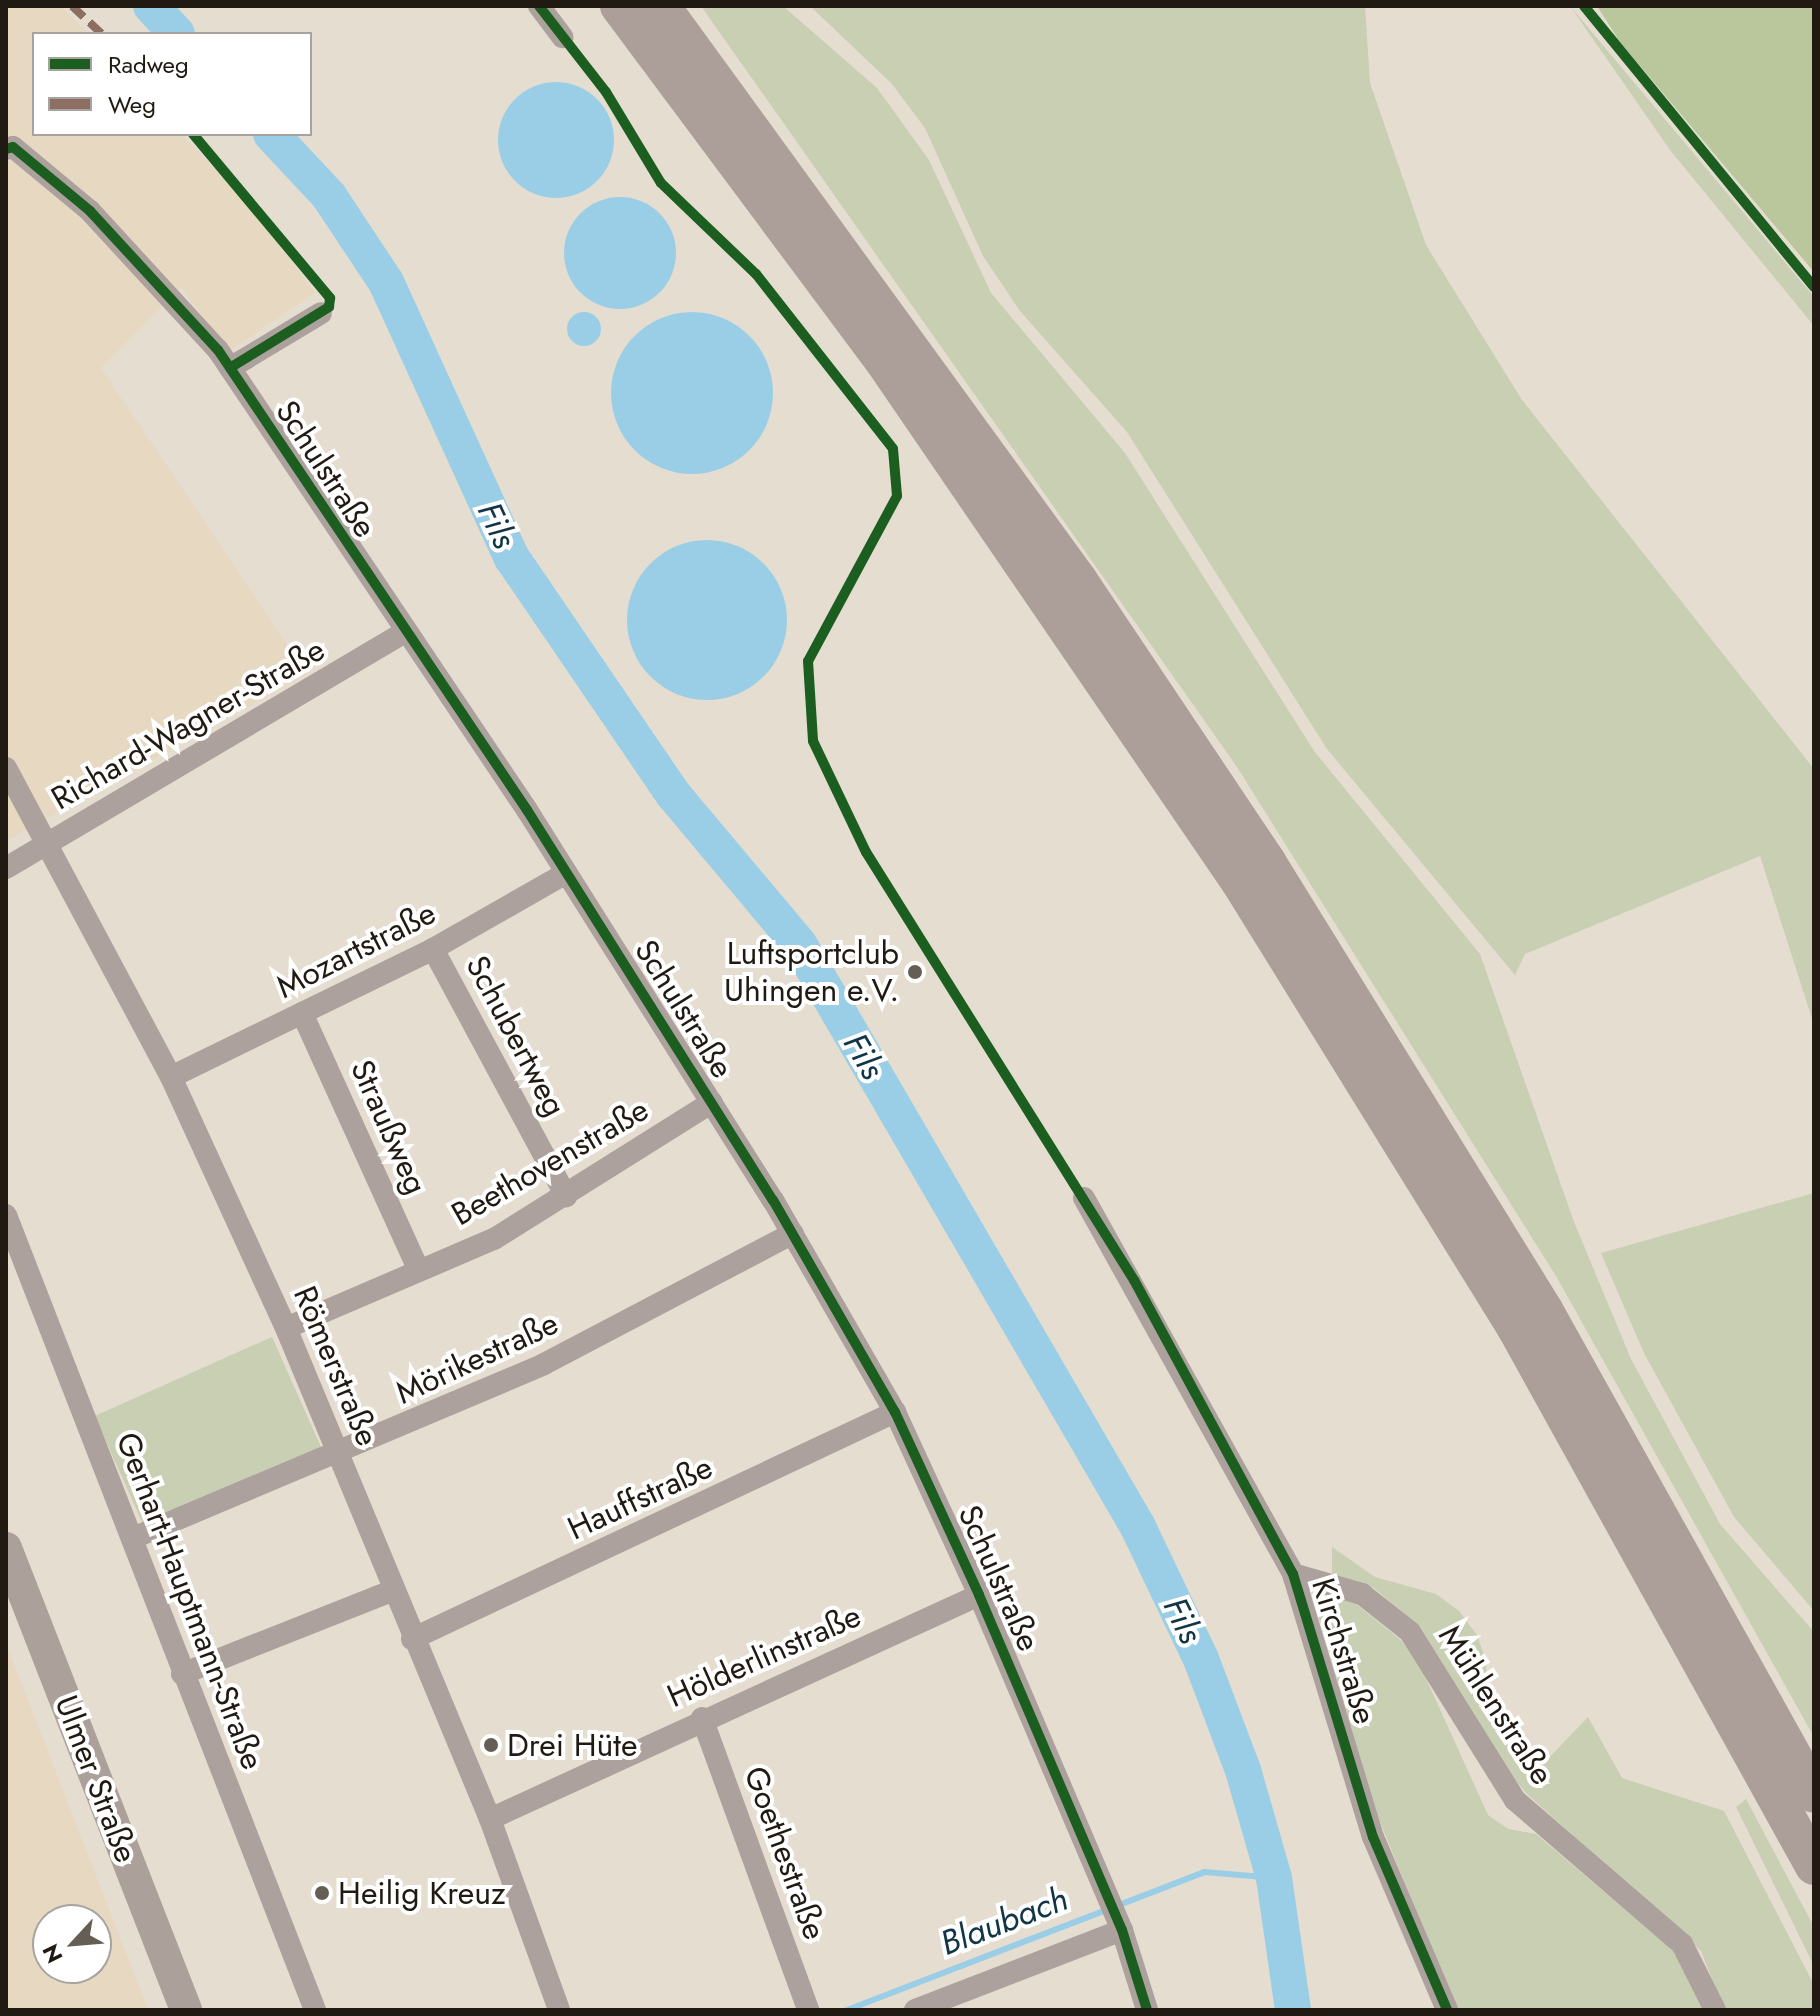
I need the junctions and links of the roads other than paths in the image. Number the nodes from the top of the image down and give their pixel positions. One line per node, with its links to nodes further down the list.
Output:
1 (539, 6): 4 (street)
2 (619, 6): 35 (highway)
3 (661, 6): 33 (highway)
4 (562, 37)
5 (6, 149): 7 (street, Schulstraße)
6 (321, 313): 7 (street)
7 (230, 368): 8 (street, Schulstraße)
8 (402, 634): 10 (street, Richard-Wagner-Straße); 12 (street, Schulstraße)
9 (6, 768): 10 (street, Römerstraße)
10 (47, 843): 11 (street, Richard-Wagner-Straße); 15 (street, Römerstraße)
11 (6, 868)
12 (566, 873): 13 (street, Mozartstraße); 16 (street, Schulstraße)
13 (433, 949): 14 (street, Mozartstraße); 17 (street, Schubertweg)
14 (302, 1013): 15 (street, Mozartstraße); 21 (street, Straußweg)
15 (171, 1077): 22 (street, Römerstraße)
16 (712, 1102): 17 (street, Beethovenstraße); 20 (street, Schulstraße)
17 (566, 1196): 21 (street, Beethovenstraße)
18 (1084, 1198): 27 (street, Kirchstraße)
19 (6, 1215): 25 (street, Gerhart-Hauptmann-Straße)
20 (793, 1233): 23 (street, Schulstraße); 24 (street, Mörikestraße)
21 (418, 1269): 22 (street, Beethovenstraße)
22 (286, 1328): 24 (street, Römerstraße)
23 (895, 1412): 29 (street, Schulstraße); 30 (street, Hauffstraße)
24 (340, 1455): 25 (street, Mörikestraße); 28 (street, Römerstraße)
25 (133, 1538): 31 (street, Gerhart-Hauptmann-Straße)
26 (6, 1548): 37 (main road, Ulmer Straße)
27 (1293, 1574): 43 (street, Kirchstraße); 44 (street, Mühlenstraße)
28 (392, 1591): 30 (street, Römerstraße); 31 (street)
29 (979, 1595): 32 (street, Hölderlinstraße); 36 (street, Schulstraße)
30 (412, 1639): 34 (street, Römerstraße)
31 (182, 1674): 38 (street, Gerhart-Hauptmann-Straße)
32 (702, 1718): 34 (street, Hölderlinstraße); 40 (street, Goethestraße)
33 (1814, 1794)
34 (490, 1819): 39 (street, Römerstraße)
35 (1814, 1866)
36 (1116, 1915): 41 (street); 42 (street, Schulstraße)
37 (186, 2010)
38 (315, 2010)
39 (559, 2010)
40 (808, 2010)
41 (915, 2010)
42 (1147, 2010)
43 (1447, 2010)
44 (1715, 2010)

